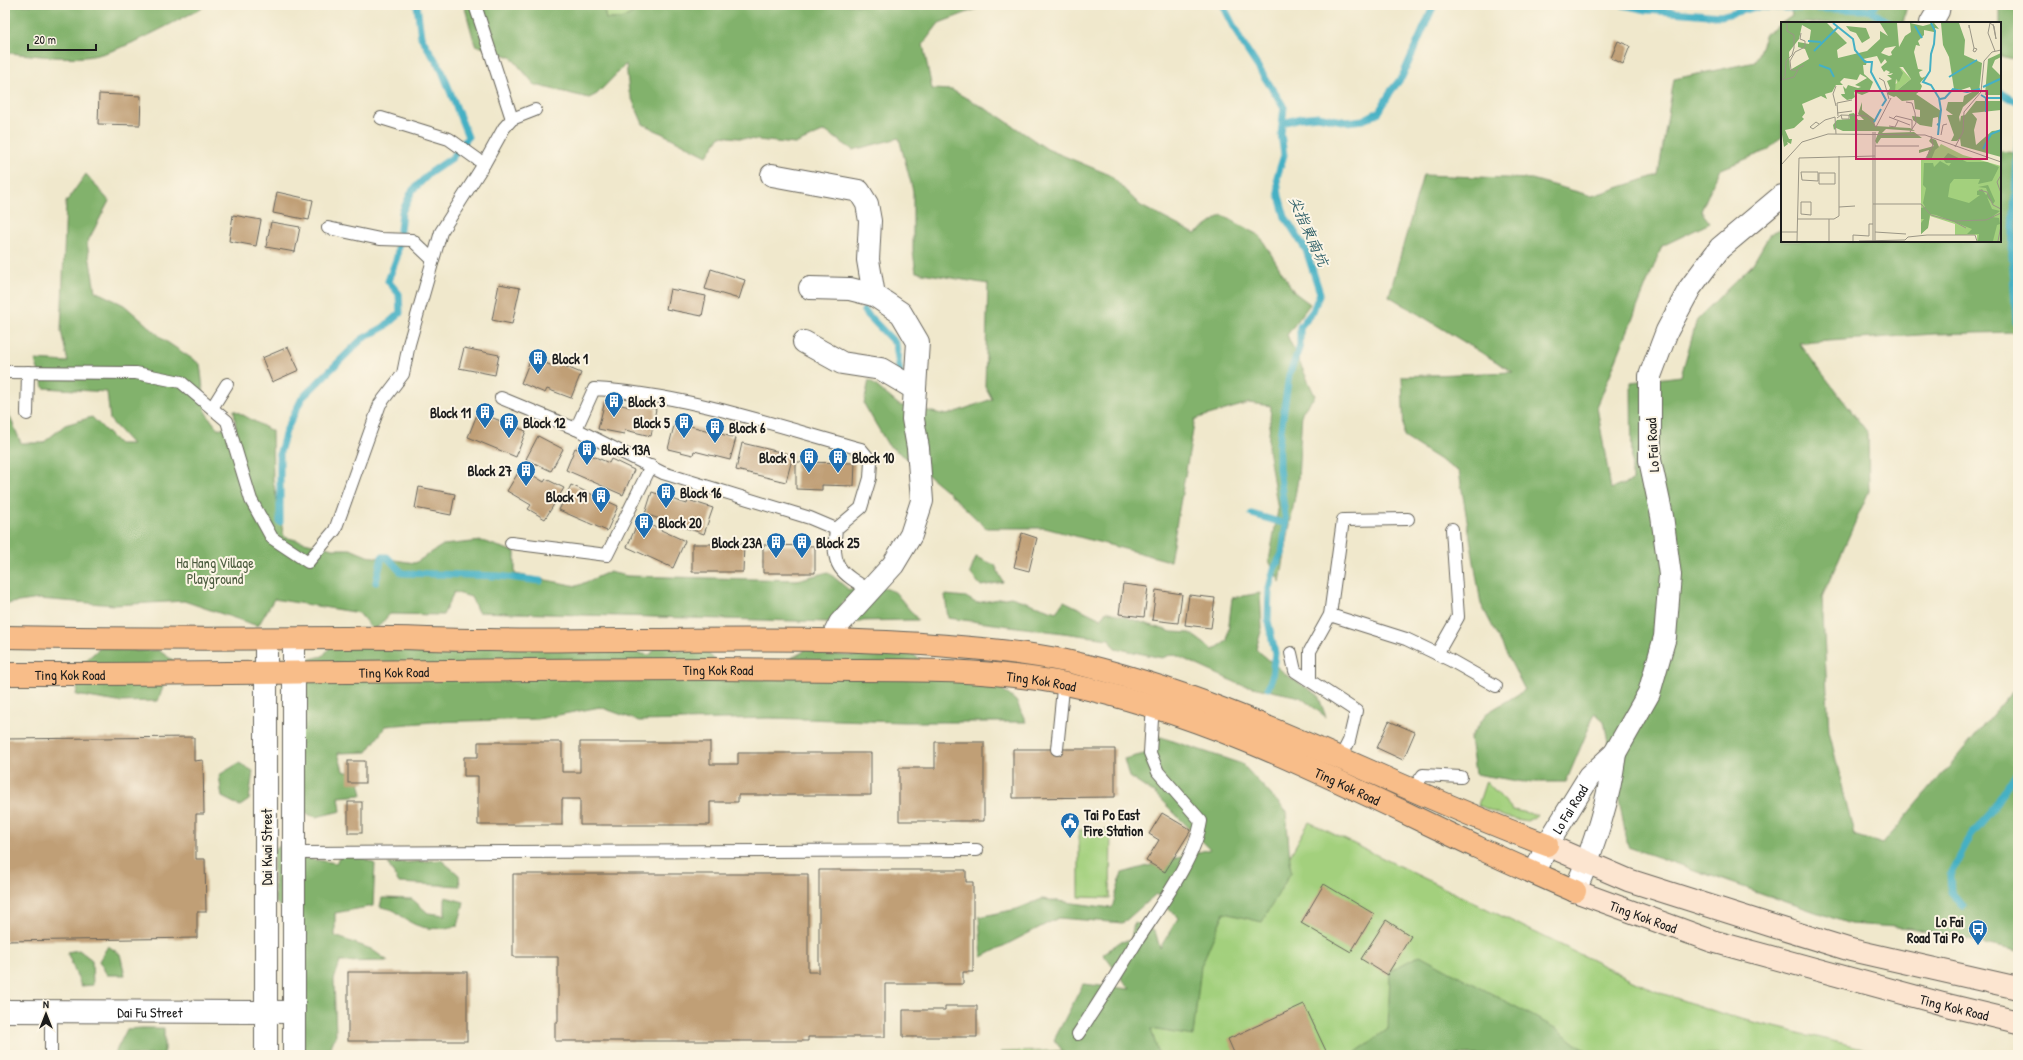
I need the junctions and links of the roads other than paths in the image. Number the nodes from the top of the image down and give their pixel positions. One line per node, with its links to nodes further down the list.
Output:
1 (474, 5): 6 (lane)
2 (1940, 5): 3 (street)
3 (1932, 22)
4 (535, 110): 6 (lane)
5 (381, 118): 7 (lane)
6 (512, 119): 7 (lane)
7 (484, 164): 11 (lane)
8 (772, 174): 13 (street)
9 (1781, 197): 46 (street, Lo Fai Road)
10 (328, 228): 11 (lane)
11 (433, 260): 20 (lane)
12 (810, 288): 13 (street)
13 (874, 295): 18 (street)
14 (804, 342): 18 (street)
15 (5, 372): 16 (lane)
16 (28, 372): 20 (lane); 21 (lane)
17 (227, 384): 20 (lane)
18 (915, 389): 28 (street)
19 (502, 398): 22 (lane)
20 (212, 408)
21 (27, 414)
22 (576, 429): 23 (lane); 25 (lane)
23 (650, 466): 25 (lane); 27 (lane)
24 (1408, 519): 29 (lane)
25 (836, 529): 28 (lane)
26 (1452, 529): 35 (lane)
27 (511, 543)
28 (870, 590): 33 (street)
29 (1330, 615): 35 (lane); 40 (lane)
30 (5, 638): 31 (main road, Ting Kok Road)
31 (266, 639): 32 (main road, Ting Kok Road); 37 (street, Dai Kwai Street)
32 (294, 639): 33 (main road, Ting Kok Road); 38 (street, Dai Kwai Street)
33 (832, 639): 36 (main road, Ting Kok Road)
34 (1291, 652): 40 (lane)
35 (1437, 654): 43 (lane)
36 (1067, 661): 41 (lane); 42 (main road, Ting Kok Road)
37 (266, 673): 38 (main road, Ting Kok Road); 39 (main road, Ting Kok Road); 59 (street, Dai Kwai Street)
38 (294, 673): 41 (main road, Ting Kok Road); 52 (street, Dai Kwai Street)
39 (5, 674)
40 (1310, 680): 47 (lane)
41 (1064, 684): 44 (main road, Ting Kok Road); 45 (lane)
42 (1157, 686): 44 (lane); 47 (main road, Ting Kok Road)
43 (1496, 686)
44 (1152, 707): 54 (main road, Ting Kok Road); 62 (lane)
45 (1057, 749)
46 (1615, 754): 50 (street, Lo Fai Road); 53 (street, Lo Fai Road)
47 (1340, 759): 49 (main road, Ting Kok Road)
48 (1461, 777): 49 (lane)
49 (1412, 791): 50 (main road, Ting Kok Road)
50 (1547, 845): 53 (main road, Ting Kok Road); 54 (street, Lo Fai Road)
51 (977, 850): 52 (lane)
52 (294, 853): 60 (street, Dai Kwai Street)
53 (1588, 862): 55 (street, Lo Fai Road); 56 (main road, Ting Kok Road)
54 (1535, 873): 55 (main road, Ting Kok Road)
55 (1575, 891): 61 (main road, Ting Kok Road)
56 (2018, 988)
57 (5, 1011): 58 (street, Dai Fu Street)
58 (50, 1012): 59 (street, Dai Fu Street); 63 (lane)
59 (266, 1012): 60 (street, Dai Fu Street); 64 (street, Dai Kwai Street)
60 (294, 1012): 65 (street, Dai Kwai Street)
61 (2018, 1022)
62 (1078, 1034)
63 (51, 1055)
64 (266, 1055)
65 (294, 1055)

